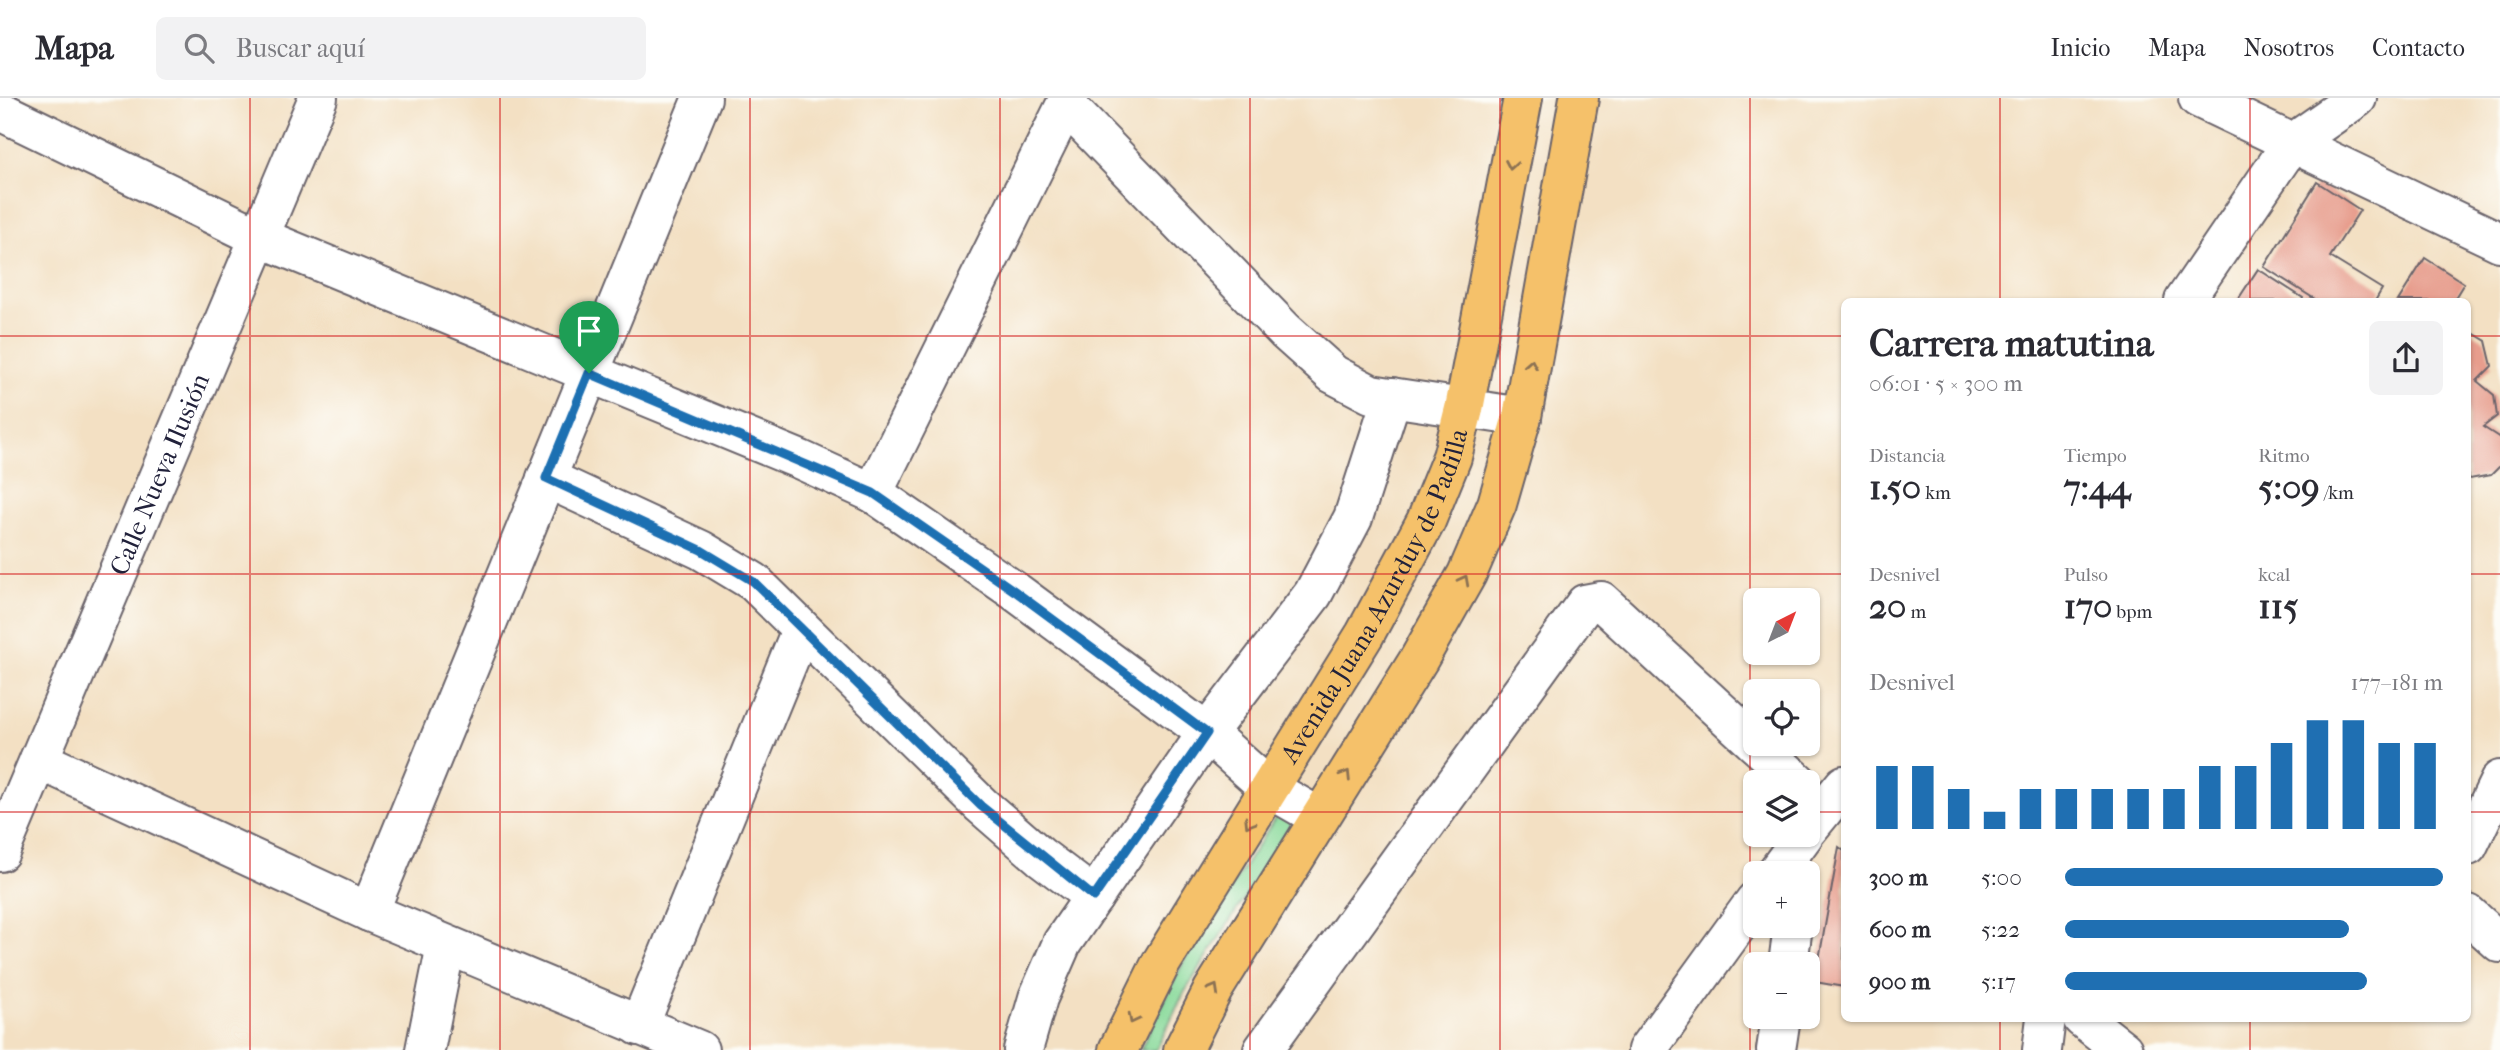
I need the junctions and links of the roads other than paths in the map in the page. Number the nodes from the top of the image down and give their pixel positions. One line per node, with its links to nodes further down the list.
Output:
1 (318, 98): 10 (street, Calle Nueva Ilusión)
2 (702, 98): 13 (street)
3 (1523, 98): 15 (highway, Avenida Juana Azurduy de Padilla, one-way to 15)
4 (1579, 98): 16 (highway, one-way to 4)
5 (2197, 98): 9 (street)
6 (2357, 98): 9 (street)
7 (1067, 102): 14 (street); 18 (street)
8 (0, 111): 10 (street)
9 (2291, 144): 11 (street); 12 (street)
10 (259, 237): 13 (street); 23 (street, Calle Nueva Ilusión)
11 (2500, 242)
12 (2186, 298)
13 (589, 373): 17 (street); 18 (street)
14 (1392, 397): 15 (street); 21 (street)
15 (1464, 409): 16 (street); 26 (highway, Avenida Juana Azurduy de Padilla)
16 (1522, 417): 27 (highway, one-way to 16)
17 (546, 478): 19 (street); 31 (street)
18 (873, 493): 21 (street)
19 (801, 630): 30 (street); 38 (street)
20 (1743, 731): 45 (street)
21 (1207, 733): 26 (street); 30 (street)
22 (1770, 756): 24 (street)
23 (39, 760): 29 (street, Calle Nueva Ilusión); 31 (street)
24 (1785, 770)
25 (2500, 780): 28 (street)
26 (1270, 789): 27 (street); 43 (highway, Avenida Juana Azurduy de Padilla, one-way to 43)
27 (1320, 817): 44 (highway, one-way to 27)
28 (2471, 840)
29 (0, 852)
30 (1094, 897): 42 (street)
31 (369, 912): 35 (street)
32 (2471, 917): 34 (street)
33 (1743, 918): 46 (street)
34 (2500, 943)
35 (446, 945): 38 (street); 40 (street)
36 (2046, 1022): 48 (street)
37 (2087, 1022): 49 (street)
38 (639, 1026): 41 (street)
39 (1779, 1029): 47 (street)
40 (425, 1050)
41 (699, 1050)
42 (1023, 1050)
43 (1118, 1050)
44 (1183, 1050)
45 (1263, 1050)
46 (1647, 1050)
47 (1776, 1050)
48 (2042, 1050)
49 (2123, 1050)

